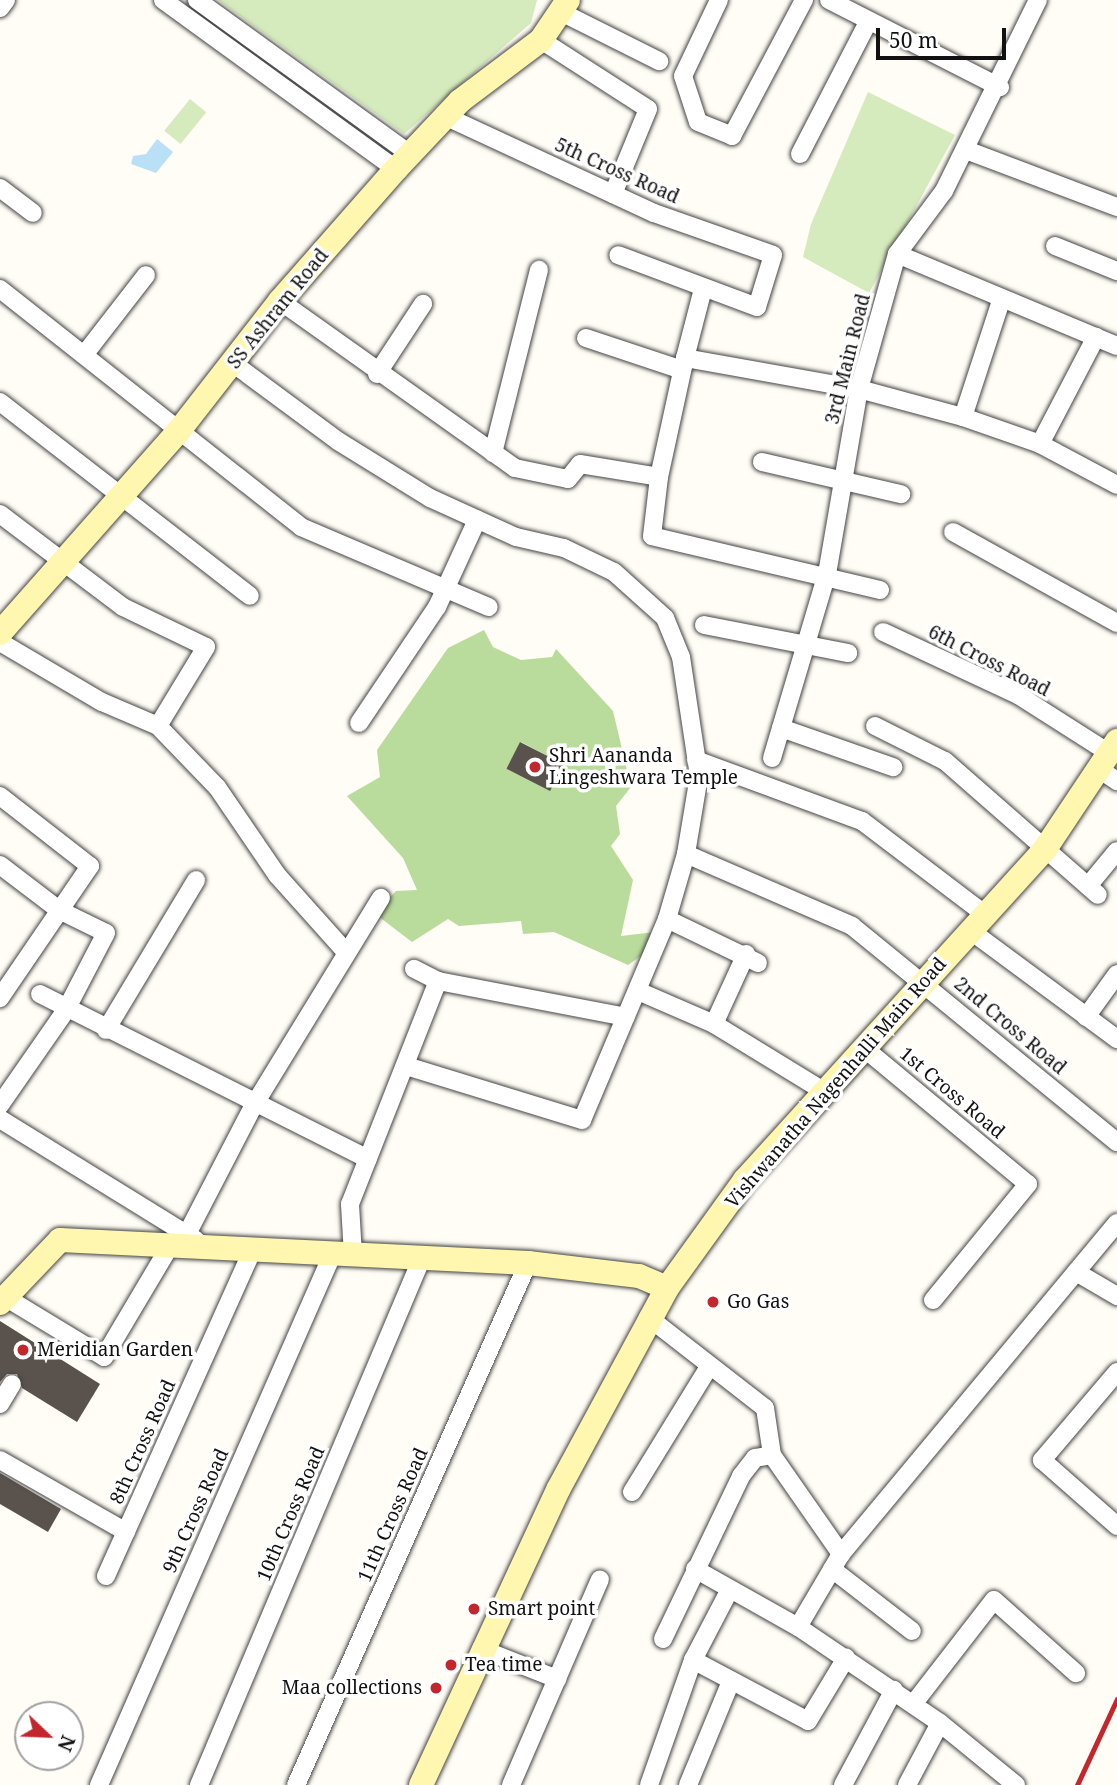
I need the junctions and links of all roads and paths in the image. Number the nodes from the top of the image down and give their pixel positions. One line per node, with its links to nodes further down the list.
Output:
1 (6, 0): 9 (street)
2 (163, 0): 13 (street)
3 (197, 0): 11 (street)
4 (719, 0): 7 (street)
5 (829, 0): 10 (street)
6 (1038, 0): 15 (street, 3rd Main Road)
7 (801, 1)
8 (565, 6): 12 (street, SS Ashram Road); 14 (street)
9 (0, 8)
10 (868, 22): 15 (street); 18 (street)
11 (233, 26): 13 (street); 19 (street)
12 (541, 40): 16 (street, SS Ashram Road); 21 (street)
13 (222, 43): 19 (street)
14 (659, 61)
15 (1000, 87): 17 (street, 3rd Main Road)
16 (447, 117): 19 (street, SS Ashram Road); 21 (street, 5th Cross Road)
17 (966, 150): 22 (street); 25 (street, 3rd Main Road)
18 (800, 154)
19 (403, 162): 33 (street, SS Ashram Road)
20 (0, 188): 23 (street)
21 (613, 194): 31 (street, 5th Cross Road)
22 (1117, 207)
23 (33, 213)
24 (1055, 246): 28 (street)
25 (897, 254): 32 (street); 42 (street, 3rd Main Road)
26 (618, 255): 31 (street)
27 (539, 270): 47 (street)
28 (1117, 271)
29 (146, 275): 38 (street)
30 (0, 289): 38 (street)
31 (703, 289): 40 (street)
32 (1002, 298): 35 (street); 44 (street)
33 (281, 301): 39 (street, SS Ashram Road); 41 (street)
34 (423, 304): 41 (street)
35 (1096, 337): 37 (street); 46 (street)
36 (586, 338): 40 (street)
37 (1117, 346)
38 (84, 355): 45 (street)
39 (234, 364): 45 (street, SS Ashram Road); 55 (street)
40 (683, 364): 42 (street); 49 (street)
41 (377, 374): 47 (street)
42 (859, 389): 44 (street); 50 (street, 3rd Main Road)
43 (0, 402): 53 (street)
44 (963, 417): 46 (street)
45 (178, 432): 53 (street, SS Ashram Road); 59 (street)
46 (1040, 444): 51 (street)
47 (493, 453): 49 (street)
48 (762, 462): 50 (street)
49 (659, 477): 58 (street)
50 (842, 479): 52 (street); 58 (street, 3rd Main Road)
51 (1117, 485)
52 (901, 494)
53 (121, 497): 57 (street, SS Ashram Road); 61 (street)
54 (0, 514): 57 (street)
55 (478, 520): 59 (street); 75 (street)
56 (953, 532): 63 (street)
57 (64, 562): 66 (street, SS Ashram Road); 71 (street)
58 (827, 574): 60 (street); 68 (street, 3rd Main Road)
59 (444, 587): 62 (street); 70 (street)
60 (880, 590)
61 (250, 596)
62 (489, 607)
63 (1117, 622)
64 (704, 625): 68 (street)
65 (883, 632): 76 (street, 6th Cross Road)
66 (0, 633)
67 (0, 642): 71 (street)
68 (809, 643): 69 (street); 73 (street, 3rd Main Road)
69 (848, 653)
70 (359, 723)
71 (158, 726): 88 (street)
72 (875, 726): 79 (street)
73 (782, 728): 74 (street, 3rd Main Road); 77 (street)
74 (772, 758)
75 (696, 760): 81 (street); 87 (street)
76 (1111, 761): 79 (street, Vishwanatha Nagenhalli Main Road)
77 (893, 766)
78 (0, 796): 85 (street)
79 (1045, 849): 80 (street); 87 (street, Vishwanatha Nagenhalli Main Road)
80 (1117, 851)
81 (686, 854): 86 (street); 92 (street, 2nd Cross Road)
82 (0, 866): 85 (street)
83 (196, 880): 100 (street)
84 (381, 898): 88 (street)
85 (59, 910): 95 (street); 96 (street)
86 (667, 919): 93 (street); 99 (street)
87 (979, 923): 92 (street, Vishwanatha Nagenhalli Main Road); 98 (street)
88 (345, 951): 106 (street)
89 (414, 969): 91 (street)
90 (1117, 974): 98 (street)
91 (439, 981): 97 (street); 103 (street)
92 (924, 983): 102 (street, Vishwanatha Nagenhalli Main Road); 108 (street, 2nd Cross Road)
93 (638, 990): 97 (street); 99 (street)
94 (40, 994): 96 (street)
95 (0, 998)
96 (66, 1010): 100 (street); 105 (street)
97 (626, 1017): 103 (street)
98 (1086, 1017): 101 (street)
99 (714, 1024): 104 (street)
100 (106, 1030): 106 (street)
101 (1117, 1039)
102 (864, 1048): 104 (street, Vishwanatha Nagenhalli Main Road); 120 (street, 1st Cross Road)
103 (407, 1066): 109 (street)
104 (825, 1092): 117 (street, Vishwanatha Nagenhalli Main Road)
105 (0, 1105)
106 (254, 1105): 109 (street); 111 (street)
107 (0, 1119): 111 (street)
108 (1117, 1142)
109 (368, 1159): 113 (street)
110 (1117, 1223): 116 (street)
111 (179, 1240): 112 (street); 119 (street); 119 (street)
112 (253, 1249): 113 (street); 130 (street, 8th Cross Road)
113 (343, 1254): 114 (street); 148 (street, 9th Cross Road)
114 (421, 1260): 115 (street); 149 (street, 10th Cross Road)
115 (528, 1263): 117 (street); 150 (street, 11th Cross Road)
116 (1076, 1272): 118 (street); 131 (street)
117 (667, 1288): 121 (street, Vishwanatha Nagenhalli Main Road)
118 (1117, 1296)
119 (3, 1300)
120 (933, 1300)
121 (648, 1317): 122 (street); 139 (street, Vishwanatha Nagenhalli Main Road)
122 (709, 1367): 126 (street); 128 (street)
123 (1117, 1372): 129 (street)
124 (12, 1384): 125 (street)
125 (0, 1404)
126 (772, 1455): 131 (street); 132 (street)
127 (0, 1461): 130 (street)
128 (632, 1492)
129 (1117, 1526)
130 (126, 1532): 133 (street, 8th Cross Road)
131 (837, 1562): 136 (street); 137 (street)
132 (695, 1569): 135 (street); 138 (street)
133 (106, 1576)
134 (600, 1579): 143 (street)
135 (729, 1591): 136 (street); 141 (street)
136 (798, 1627): 140 (street)
137 (912, 1631)
138 (663, 1639)
139 (481, 1650): 143 (street); 151 (street, Vishwanatha Nagenhalli Main Road)
140 (846, 1658): 144 (street); 145 (street)
141 (693, 1661): 144 (street); 153 (street)
142 (1076, 1673): 146 (street)
143 (557, 1679): 152 (street)
144 (731, 1681): 154 (street)
145 (894, 1689): 146 (street); 155 (street)
146 (914, 1703): 147 (street)
147 (940, 1723): 156 (street); 157 (street)
148 (99, 1785)
149 (199, 1785)
150 (296, 1785)
151 (421, 1785)
152 (511, 1785)
153 (649, 1785)
154 (688, 1785)
155 (844, 1785)
156 (907, 1785)
157 (1016, 1785)

